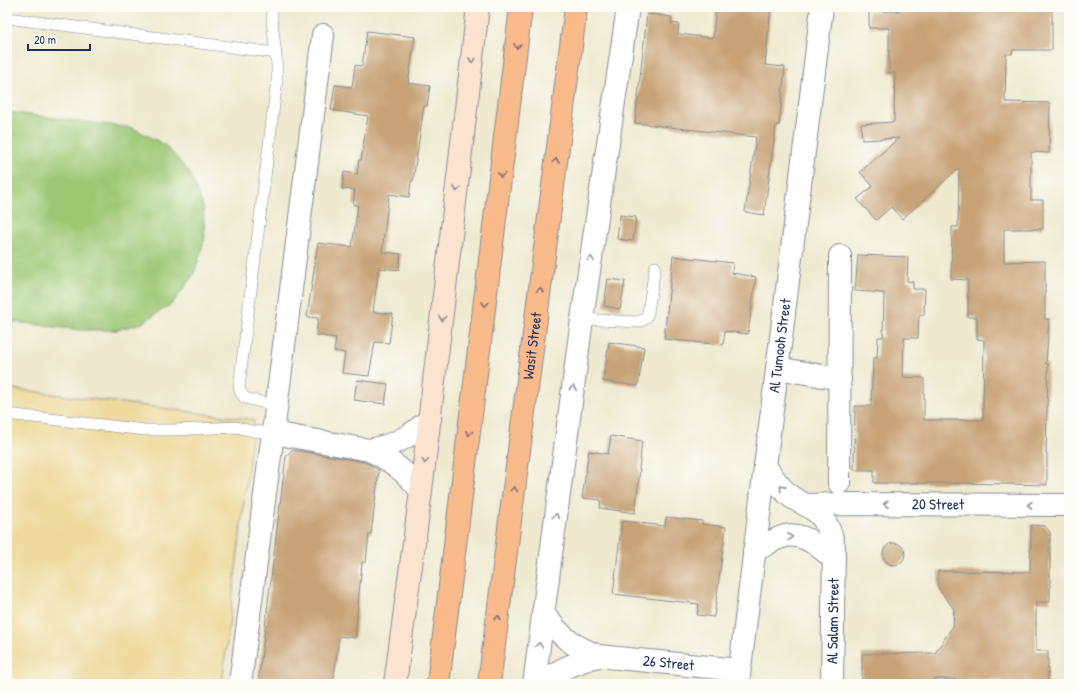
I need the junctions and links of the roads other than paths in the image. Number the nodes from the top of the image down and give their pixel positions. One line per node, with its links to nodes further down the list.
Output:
1 (272, 7): 9 (lane)
2 (478, 7): 17 (street, one-way to 17)
3 (521, 7): 32 (highway, one-way to 32)
4 (576, 7): 33 (highway, Wasit Street, one-way to 4)
5 (628, 7): 12 (street, one-way to 5)
6 (822, 7): 13 (street, Al Tumooh Street)
7 (7, 18): 9 (lane)
8 (322, 35): 15 (street)
9 (276, 53): 15 (lane)
10 (840, 256): 14 (street)
11 (654, 267): 12 (lane)
12 (582, 319): 27 (street, one-way to 12)
13 (777, 368): 14 (street); 20 (street, Al Tumooh Street)
14 (840, 379): 21 (street)
15 (277, 406): 18 (street)
16 (7, 414): 18 (lane)
17 (430, 419): 19 (street); 22 (street, one-way to 22)
18 (273, 432): 19 (street); 30 (street)
19 (369, 450): 22 (street)
20 (764, 466): 23 (street, Al Salam Street, one-way to 20); 25 (street, Al Tumooh Street)
21 (839, 483)
22 (421, 490): 31 (street)
23 (806, 505): 24 (street, 20 Street, one-way to 23); 26 (street, Al Salam Street)
24 (1069, 505)
25 (754, 551): 26 (street, one-way to 26); 29 (street, Al Tumooh Street)
26 (834, 559): 36 (street, Al Salam Street)
27 (543, 613): 28 (street, 26 Street); 34 (street, one-way to 27)
28 (598, 656): 29 (street, 26 Street); 35 (street, 26 Street)
29 (738, 677)
30 (240, 684)
31 (395, 684)
32 (438, 684)
33 (489, 684)
34 (534, 684)
35 (538, 684)
36 (832, 684)

